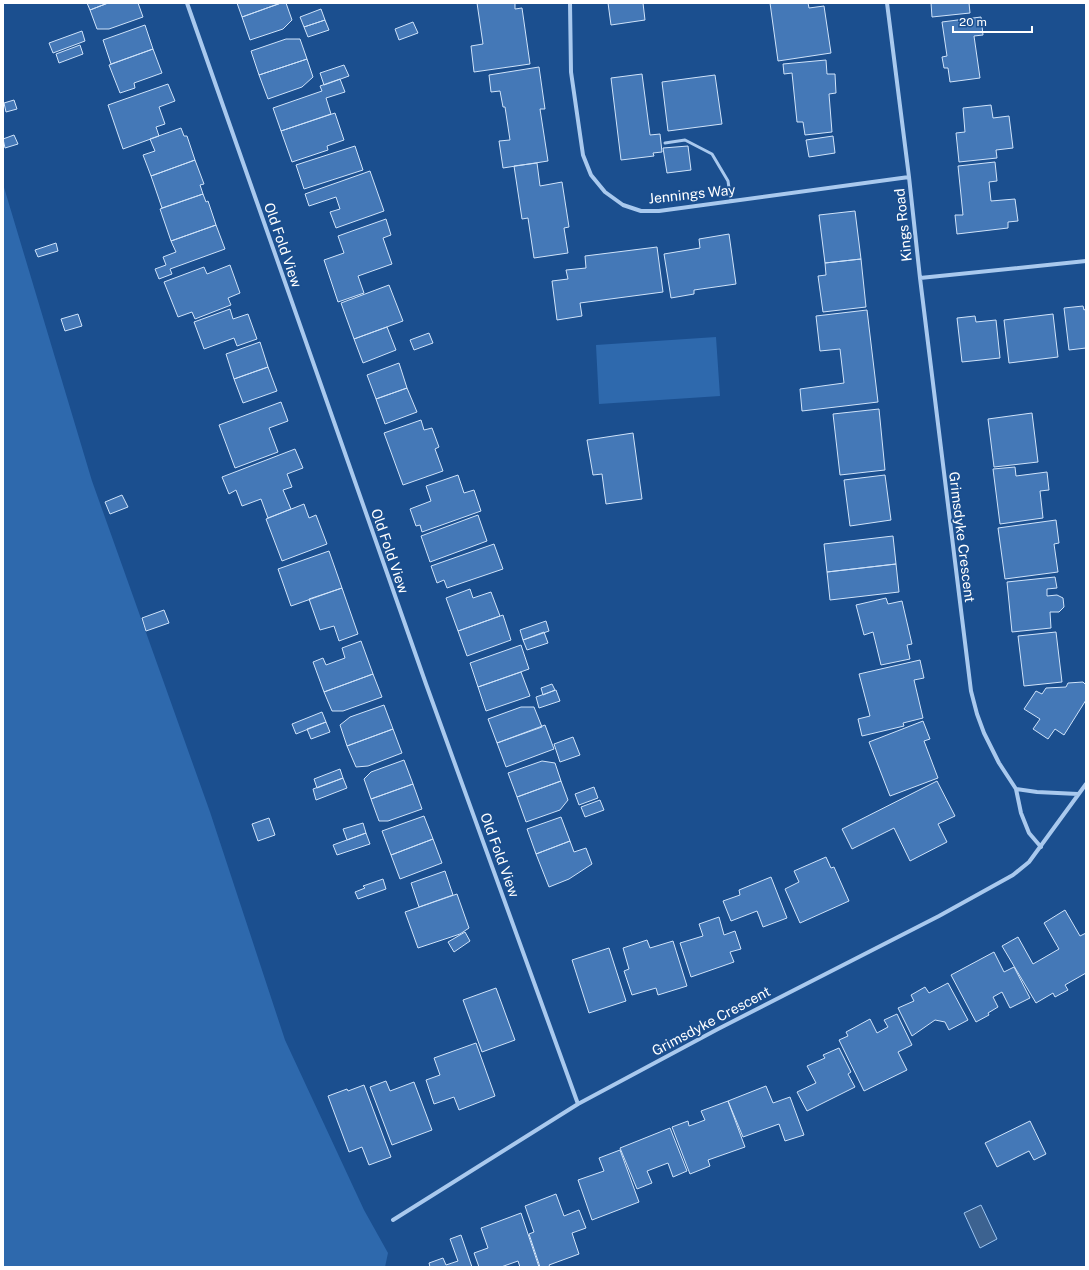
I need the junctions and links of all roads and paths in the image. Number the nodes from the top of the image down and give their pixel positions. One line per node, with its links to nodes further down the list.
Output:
1 (187, 3): 13 (street, Old Fold View)
2 (570, 3): 6 (street, Jennings Way)
3 (887, 3): 5 (street, Kings Road)
4 (665, 143): 6 (lane)
5 (909, 177): 6 (street, Jennings Way); 8 (street, Kings Road)
6 (731, 201)
7 (1086, 261): 8 (street, Kings Road)
8 (920, 278): 10 (street, Grimsdyke Crescent)
9 (1086, 784): 11 (street, Grimsdyke Crescent)
10 (1016, 789): 11 (street); 12 (street, Grimsdyke Crescent)
11 (1078, 794): 12 (street, Grimsdyke Crescent)
12 (1041, 847): 13 (street, Grimsdyke Crescent)
13 (578, 1104): 14 (street, Grimsdyke Crescent)
14 (393, 1220)

